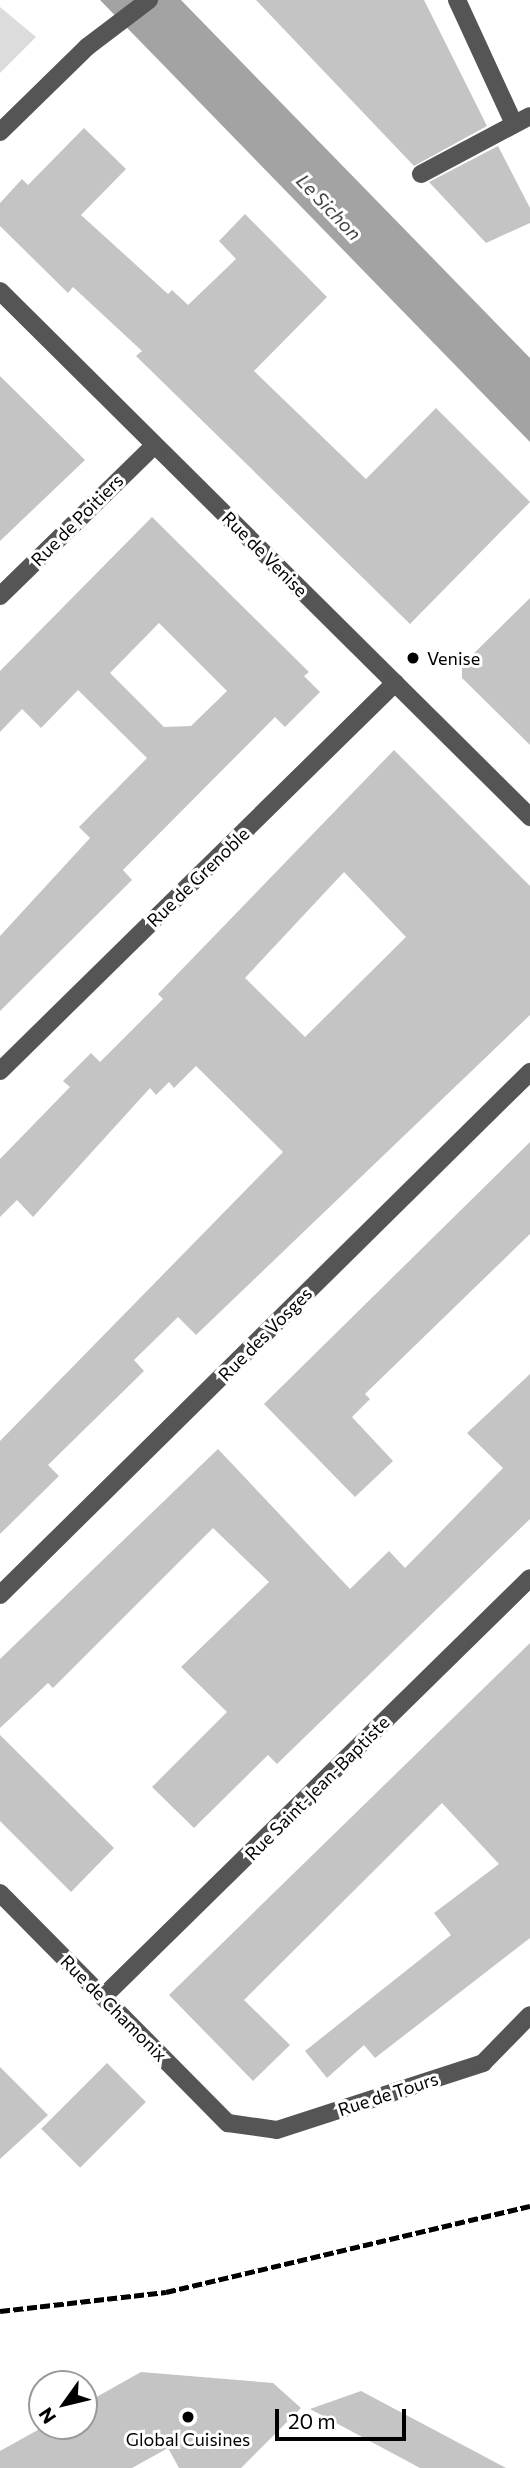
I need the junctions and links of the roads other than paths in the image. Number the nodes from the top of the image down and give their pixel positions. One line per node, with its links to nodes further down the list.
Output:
1 (149, 0): 4 (street)
2 (457, 0): 3 (street)
3 (522, 120): 5 (street)
4 (0, 132)
5 (421, 174)
6 (0, 291): 7 (street, Rue de Venise)
7 (155, 445): 8 (street, Rue de Poitiers); 9 (street, Rue de Venise)
8 (0, 596)
9 (395, 683): 10 (street, Rue de Venise); 11 (street, Rue de Grenoble)
10 (530, 817)
11 (0, 1071)
12 (530, 1072): 14 (street, Rue des Vosges)
13 (530, 1578): 16 (street, Rue Saint-Jean-Baptiste)
14 (0, 1595)
15 (0, 1893): 16 (street, Rue de Chamonix)
16 (103, 1997): 18 (street, Rue de Chamonix)
17 (530, 2015): 18 (street, Rue de Tours)
18 (228, 2123)

